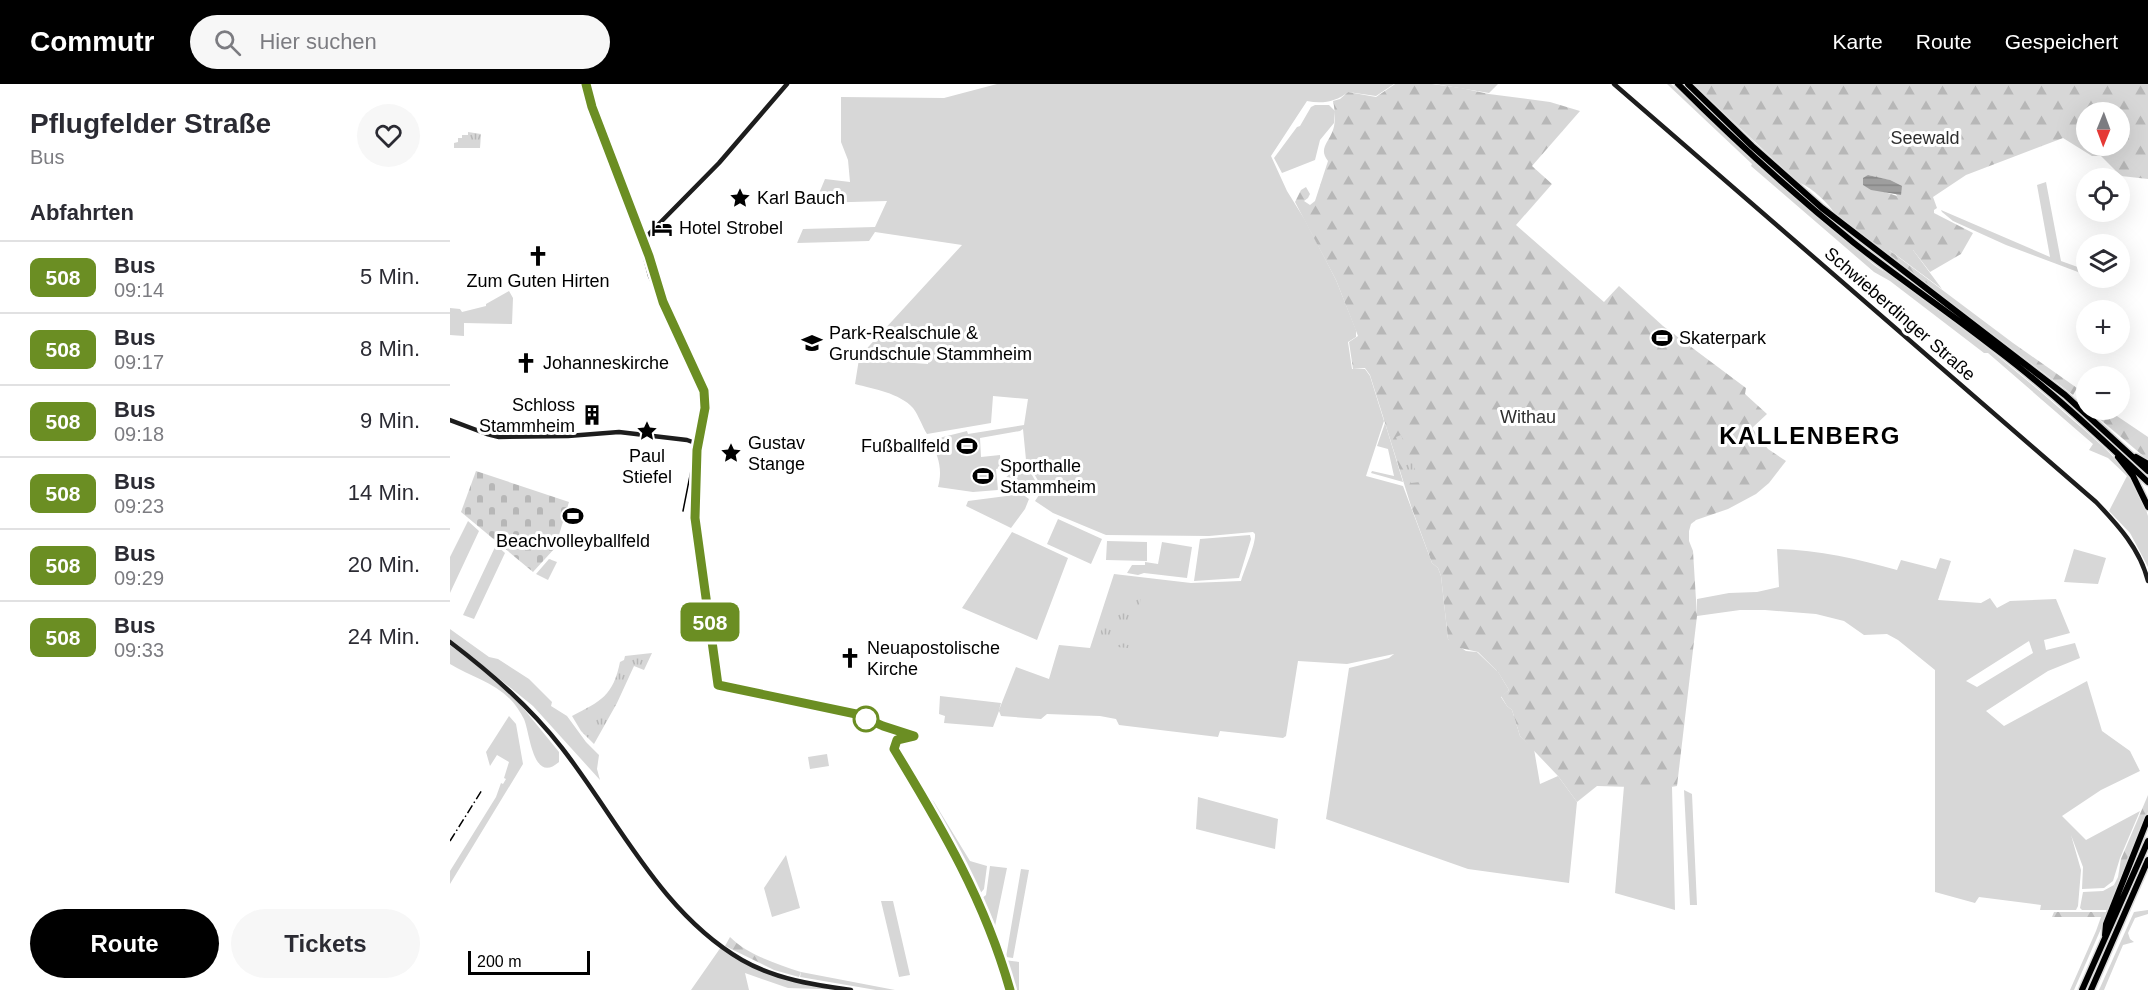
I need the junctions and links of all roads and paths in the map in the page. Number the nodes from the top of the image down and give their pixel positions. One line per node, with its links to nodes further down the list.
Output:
1 (586, 84): 6 (street)
2 (787, 84): 7 (street)
3 (1614, 84): 16 (street, Schwieberdinger Straße)
4 (1678, 84): 10 (highway)
5 (1688, 84): 11 (highway)
6 (640, 235): 7 (street); 8 (street)
7 (648, 235): 8 (street)
8 (643, 244): 9 (street)
9 (450, 420)
10 (2113, 448): 14 (highway); 15 (highway)
11 (2128, 453): 12 (highway); 13 (highway)
12 (2148, 464)
13 (2148, 471)
14 (2148, 482)
15 (2148, 507)
16 (2148, 581)
17 (450, 642): 24 (street)
18 (2148, 818): 23 (highway)
19 (2148, 841): 23 (highway)
20 (2148, 860): 22 (highway)
21 (2148, 870): 22 (highway)
22 (2138, 883): 26 (highway)
23 (2116, 906): 25 (highway)
24 (851, 990)
25 (2082, 990)
26 (2091, 990)

